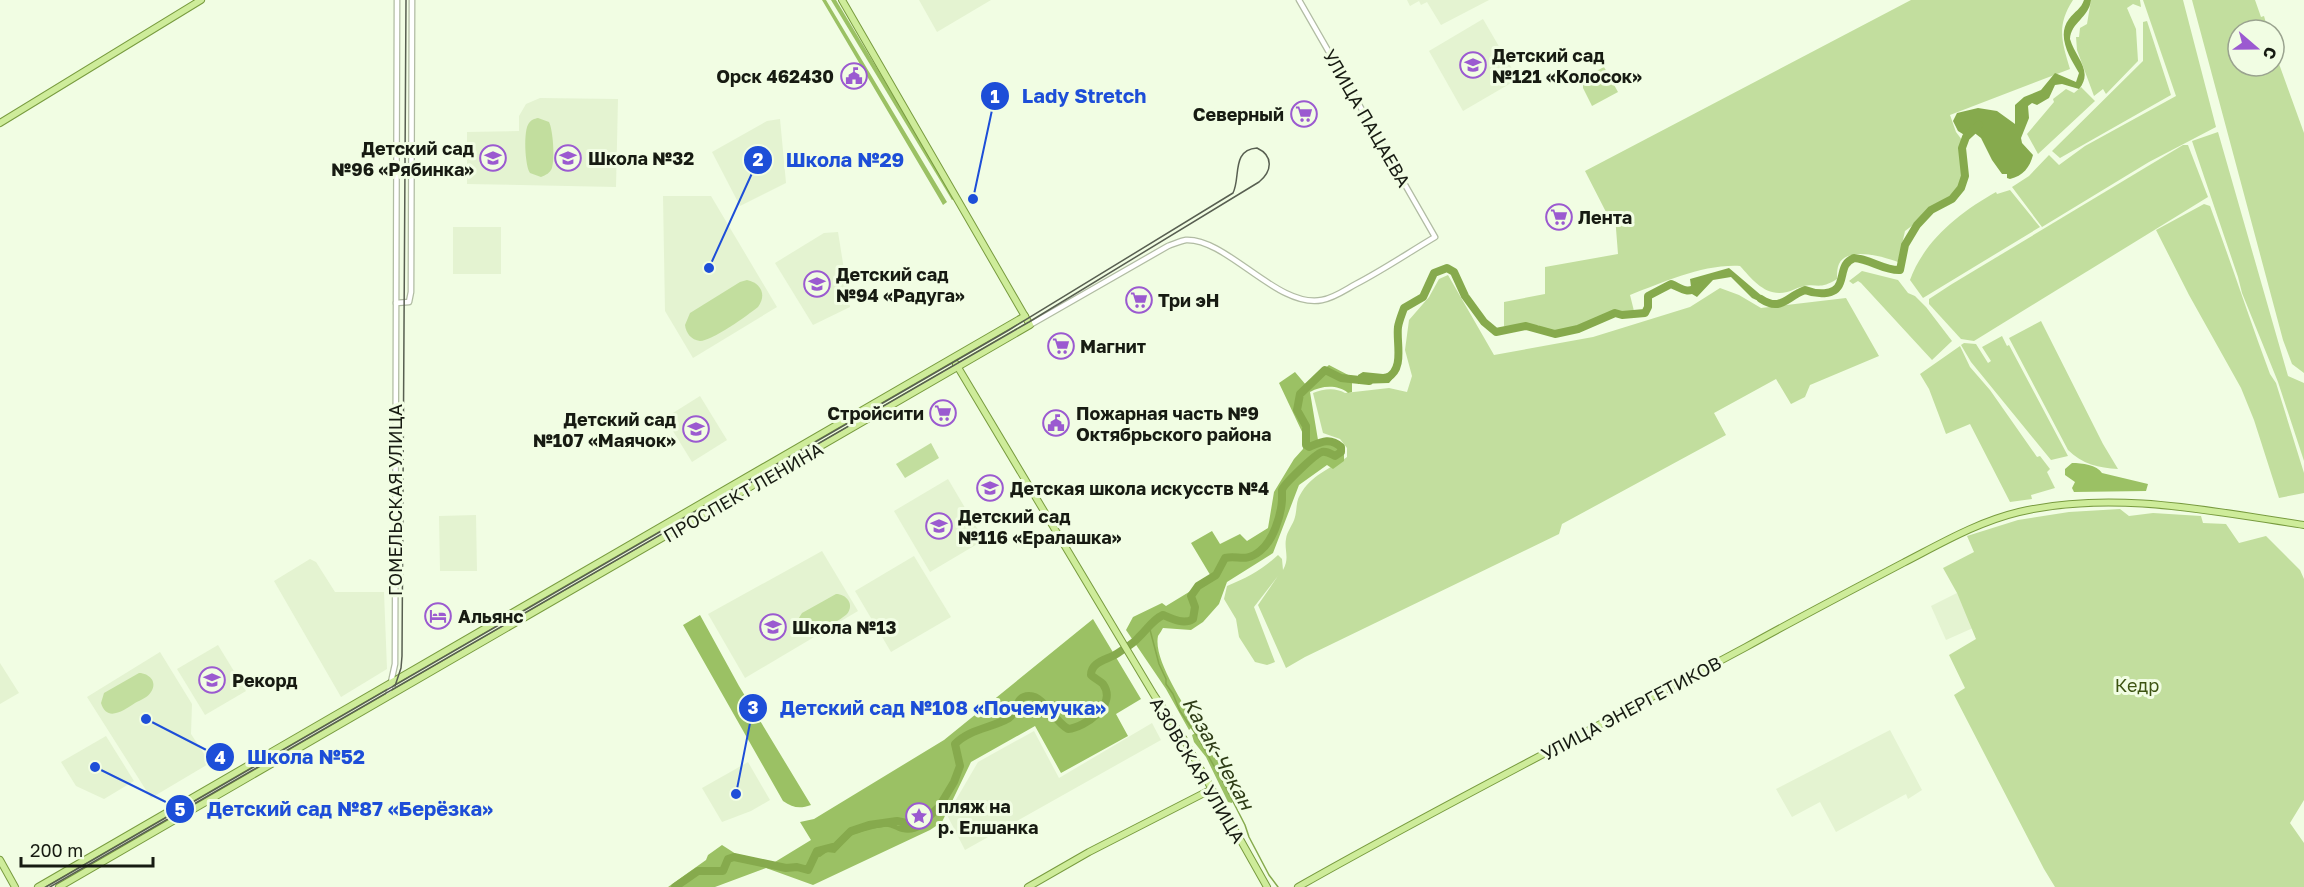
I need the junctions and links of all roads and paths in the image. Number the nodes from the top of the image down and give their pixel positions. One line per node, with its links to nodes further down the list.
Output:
1 (201, 0): 6 (main road)
2 (397, 0): 8 (street, ГОМЕЛЬСКАЯ УЛИЦА)
3 (412, 0): 8 (street)
4 (842, 0): 9 (main road)
5 (1299, 0): 7 (street, УЛИЦА ПАЦАЕВА)
6 (0, 123)
7 (1435, 237): 10 (street, ПРОСПЕКТ ЛЕНИНА)
8 (396, 303): 14 (street, ГОМЕЛЬСКАЯ УЛИЦА)
9 (1025, 316): 10 (main road); 11 (main road, ПРОСПЕКТ ЛЕНИНА)
10 (1030, 325): 12 (main road, ПРОСПЕКТ ЛЕНИНА)
11 (953, 358): 12 (main road, АЗОВСКАЯ УЛИЦА); 14 (main road, ПРОСПЕКТ ЛЕНИНА)
12 (958, 367): 15 (main road, ПРОСПЕКТ ЛЕНИНА); 16 (main road, АЗОВСКАЯ УЛИЦА)
13 (2304, 525): 23 (main road, УЛИЦА ЭНЕРГЕТИКОВ)
14 (392, 681): 15 (street, ГОМЕЛЬСКАЯ УЛИЦА); 19 (main road, ПРОСПЕКТ ЛЕНИНА)
15 (388, 696): 20 (main road, ПРОСПЕКТ ЛЕНИНА)
16 (1212, 789): 21 (main road); 22 (main road, АЗОВСКАЯ УЛИЦА)
17 (0, 860): 18 (main road)
18 (15, 887)
19 (38, 887)
20 (59, 887)
21 (1028, 887)
22 (1267, 887)
23 (1298, 887)

